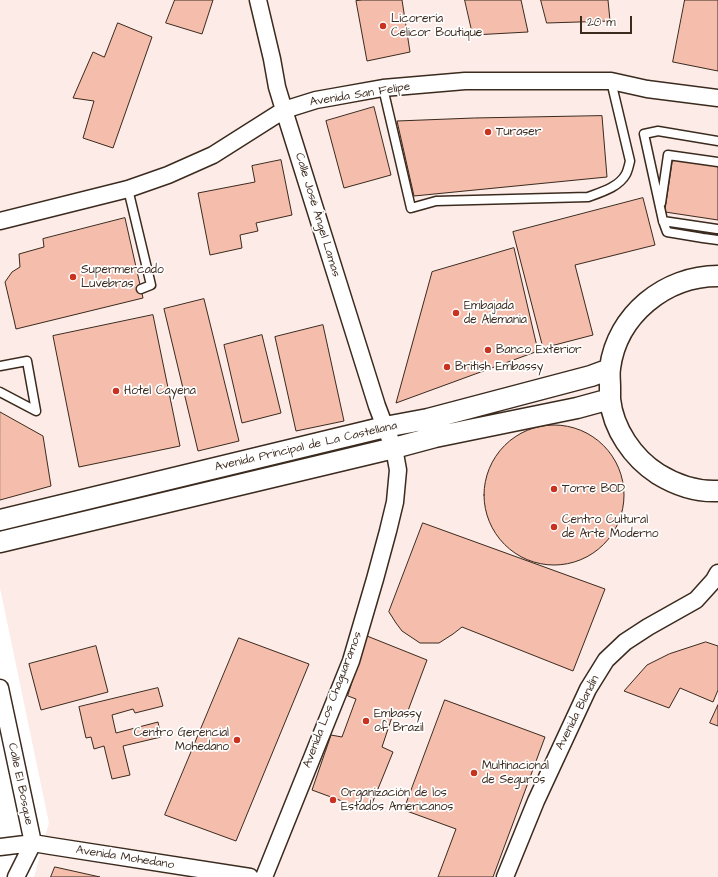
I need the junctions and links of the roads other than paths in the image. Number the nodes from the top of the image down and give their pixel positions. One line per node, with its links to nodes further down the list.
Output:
1 (258, 0): 5 (street, Calle José Ángel Lamas)
2 (611, 81): 3 (street, Avenida San Felipe); 3 (lane); 4 (street, Avenida San Felipe)
3 (383, 88): 5 (street, Avenida San Felipe)
4 (718, 98)
5 (284, 110): 8 (street, Avenida San Felipe); 20 (street, Calle José Ángel Lamas)
6 (718, 141): 9 (lane)
7 (718, 162): 9 (lane)
8 (128, 189): 10 (street, Avenida San Felipe); 15 (lane)
9 (660, 208): 11 (lane)
10 (0, 221)
11 (663, 221): 12 (lane); 13 (lane)
12 (717, 229)
13 (718, 240)
14 (718, 276): 17 (street)
15 (141, 289)
16 (0, 366): 18 (lane)
17 (610, 369): 19 (street); 20 (street, Avenida Principal de La Castellana)
18 (0, 392)
19 (610, 399): 21 (street, Avenida Principal de La Castellana); 22 (street)
20 (385, 427): 21 (street, Calle José Ángel Lamas); 23 (street, Avenida Principal de La Castellana)
21 (394, 448): 24 (street, Avenida Principal de La Castellana); 31 (street, Avenida Los Chaguaramos)
22 (718, 491)
23 (0, 520)
24 (0, 542)
25 (717, 579): 32 (street, Avenida Blandín)
26 (0, 688): 27 (street, Calle El Bosque)
27 (33, 843): 28 (street, Avenida Mohedano); 29 (street); 30 (street, Avenida Mohedano)
28 (0, 847)
29 (16, 877)
30 (250, 877)
31 (264, 877)
32 (505, 877)

